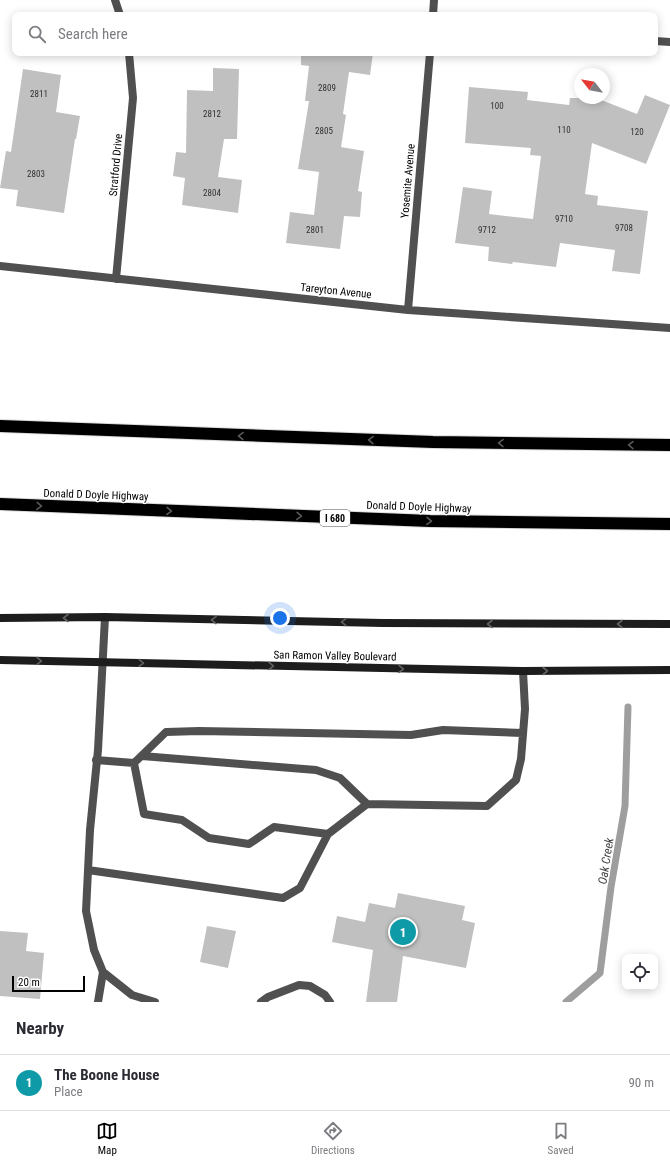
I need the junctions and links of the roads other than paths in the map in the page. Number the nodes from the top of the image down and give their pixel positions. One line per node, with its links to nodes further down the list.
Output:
1 (115, 0): 3 (street)
2 (434, 0): 4 (street)
3 (119, 12)
4 (433, 12)
5 (658, 41): 6 (street)
6 (670, 42)
7 (129, 56): 10 (street, Stratford Drive)
8 (430, 56): 11 (street, Yosemite Avenue)
9 (0, 266): 10 (street, Tareyton Avenue)
10 (116, 279): 11 (street, Tareyton Avenue)
11 (408, 310): 12 (street, Tareyton Avenue)
12 (670, 328)
13 (0, 426): 14 (highway, one-way to 13)
14 (670, 445)
15 (0, 504): 16 (highway, Donald D Doyle Highway / I 680, one-way to 16)
16 (670, 524)
17 (105, 617): 18 (main road, one-way to 18); 19 (main road, one-way to 17); 21 (street)
18 (0, 618)
19 (670, 624)
20 (0, 660): 21 (main road, San Ramon Valley Boulevard, one-way to 21)
21 (102, 662): 23 (main road, San Ramon Valley Boulevard, one-way to 23); 26 (street)
22 (670, 670): 23 (main road, San Ramon Valley Boulevard, one-way to 22)
23 (523, 671): 24 (street)
24 (523, 733): 25 (street); 28 (street)
25 (142, 756): 27 (street); 28 (street)
26 (96, 760): 27 (street); 30 (street)
27 (134, 764): 29 (street)
28 (367, 804): 29 (street)
29 (328, 834): 30 (street)
30 (88, 870): 31 (street)
31 (103, 972): 32 (street); 33 (street)
32 (98, 1002)
33 (155, 1002)
34 (261, 1002): 35 (street)
35 (330, 1002)

